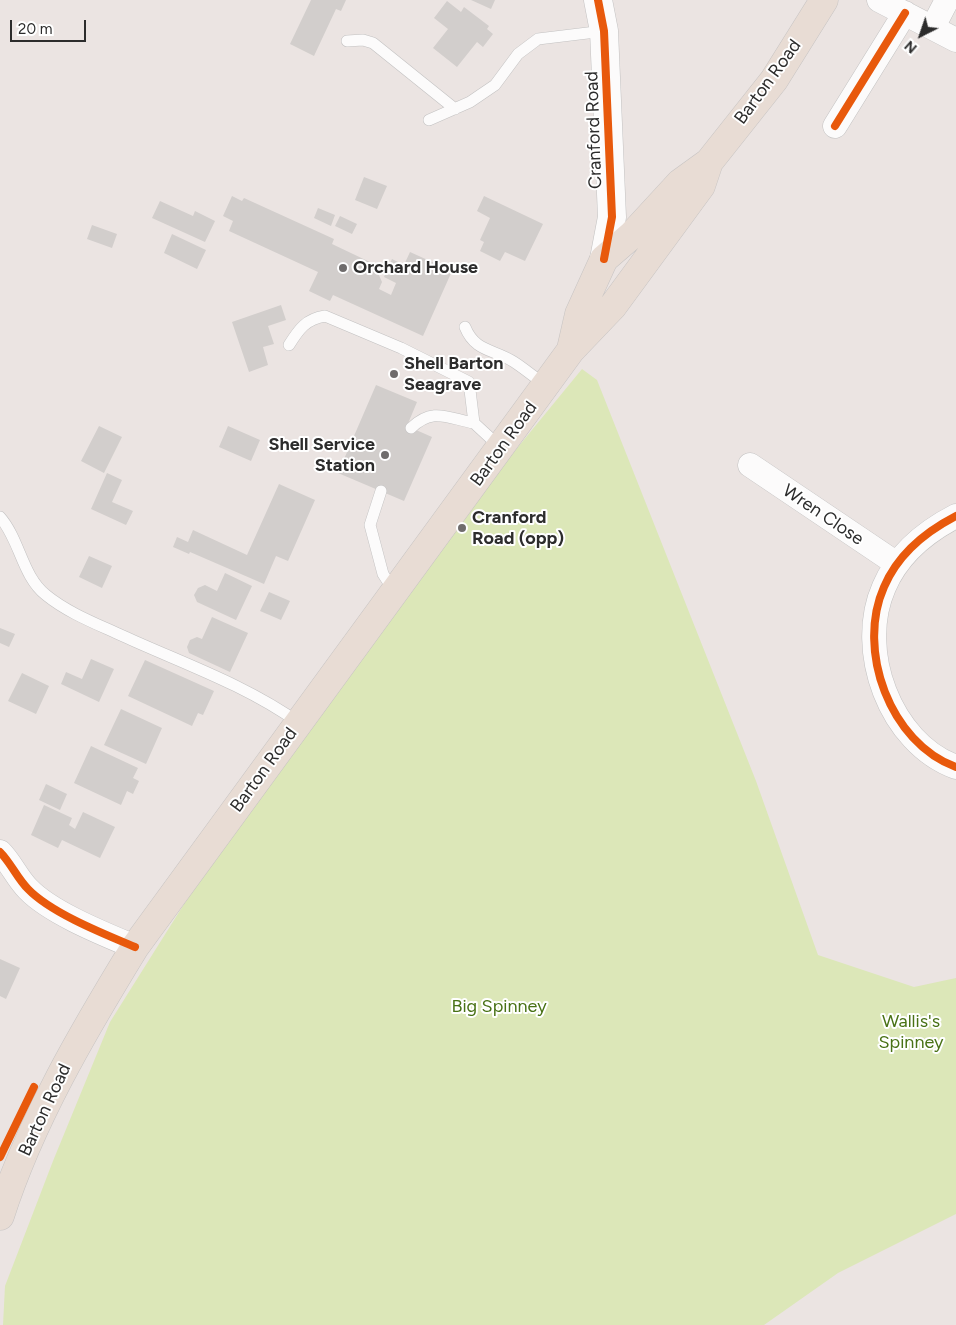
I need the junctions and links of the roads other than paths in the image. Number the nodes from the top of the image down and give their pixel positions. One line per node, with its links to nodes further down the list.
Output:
1 (598, 0): 7 (street, Cranford Road)
2 (824, 0): 13 (main road, Barton Road)
3 (879, 0): 5 (street)
4 (947, 0): 6 (street)
5 (905, 13): 6 (street); 12 (street)
6 (933, 27): 8 (street)
7 (604, 31): 10 (lane); 13 (street, Cranford Road)
8 (956, 40)
9 (347, 41): 10 (lane)
10 (455, 109): 11 (lane)
11 (429, 120)
12 (835, 126)
13 (633, 233): 16 (main road, Barton Road); 16 (main road, Barton Road)
14 (465, 327): 17 (lane)
15 (288, 345): 18 (lane)
16 (571, 350): 17 (main road, Barton Road)
17 (546, 386): 20 (main road, Barton Road)
18 (474, 423): 19 (lane); 20 (lane)
19 (411, 428)
20 (501, 448): 26 (main road, Barton Road)
21 (750, 465): 25 (street, Wren Close)
22 (382, 491): 26 (lane)
23 (956, 516): 25 (street)
24 (0, 517): 27 (lane)
25 (897, 564): 28 (street)
26 (395, 592): 27 (main road, Barton Road)
27 (299, 723): 30 (main road, Barton Road)
28 (956, 767)
29 (0, 852): 30 (street)
30 (135, 946): 31 (main road, Barton Road)
31 (0, 1216)

